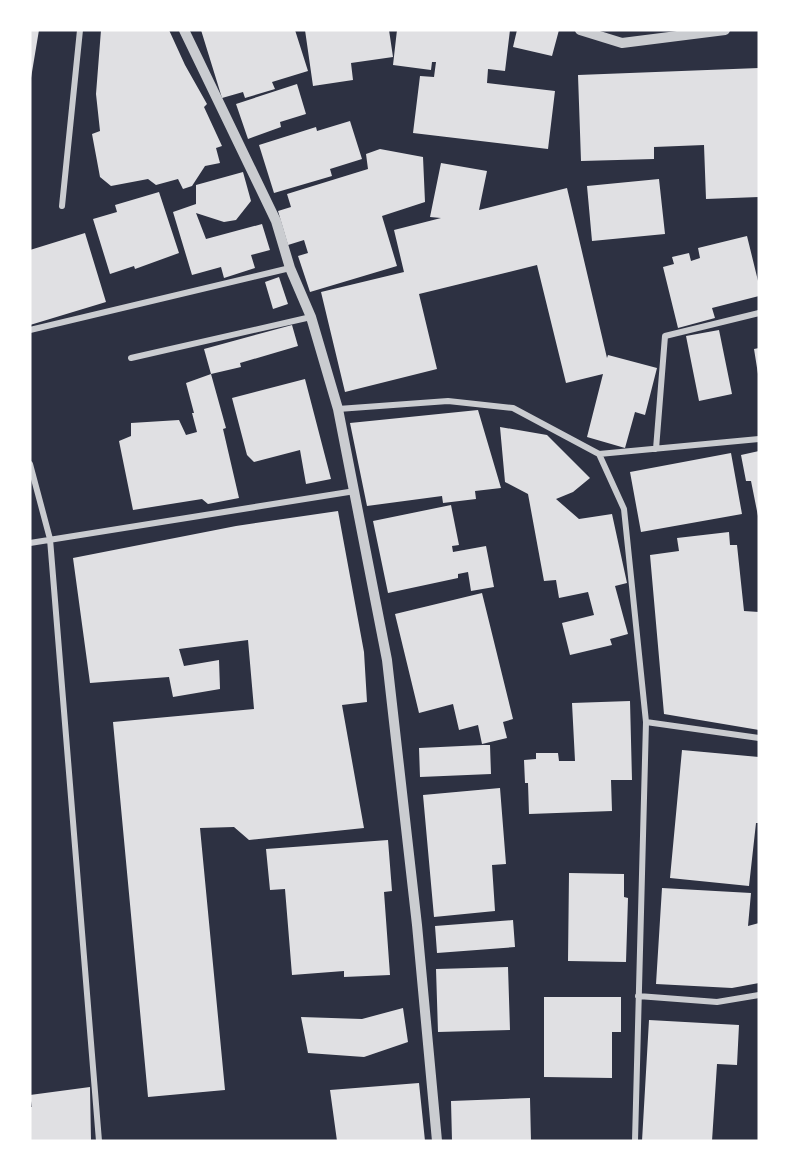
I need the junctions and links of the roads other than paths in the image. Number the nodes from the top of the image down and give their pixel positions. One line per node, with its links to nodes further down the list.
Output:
1 (80, 30): 5 (street)
2 (184, 30): 6 (street)
3 (580, 30): 4 (street)
4 (725, 30)
5 (62, 206)
6 (290, 268): 8 (street); 9 (street)
7 (759, 313): 13 (street)
8 (311, 317): 10 (street); 11 (street)
9 (30, 330)
10 (131, 358)
11 (338, 410): 14 (street); 16 (street)
12 (759, 439): 13 (street)
13 (656, 449): 14 (street)
14 (598, 454): 19 (street)
15 (30, 464): 17 (street)
16 (355, 491): 17 (street); 24 (street)
17 (50, 539): 18 (street); 23 (street)
18 (30, 543)
19 (646, 722): 20 (street); 22 (street)
20 (759, 738)
21 (759, 995): 22 (street)
22 (638, 996): 25 (street)
23 (99, 1141)
24 (437, 1141)
25 (635, 1141)

